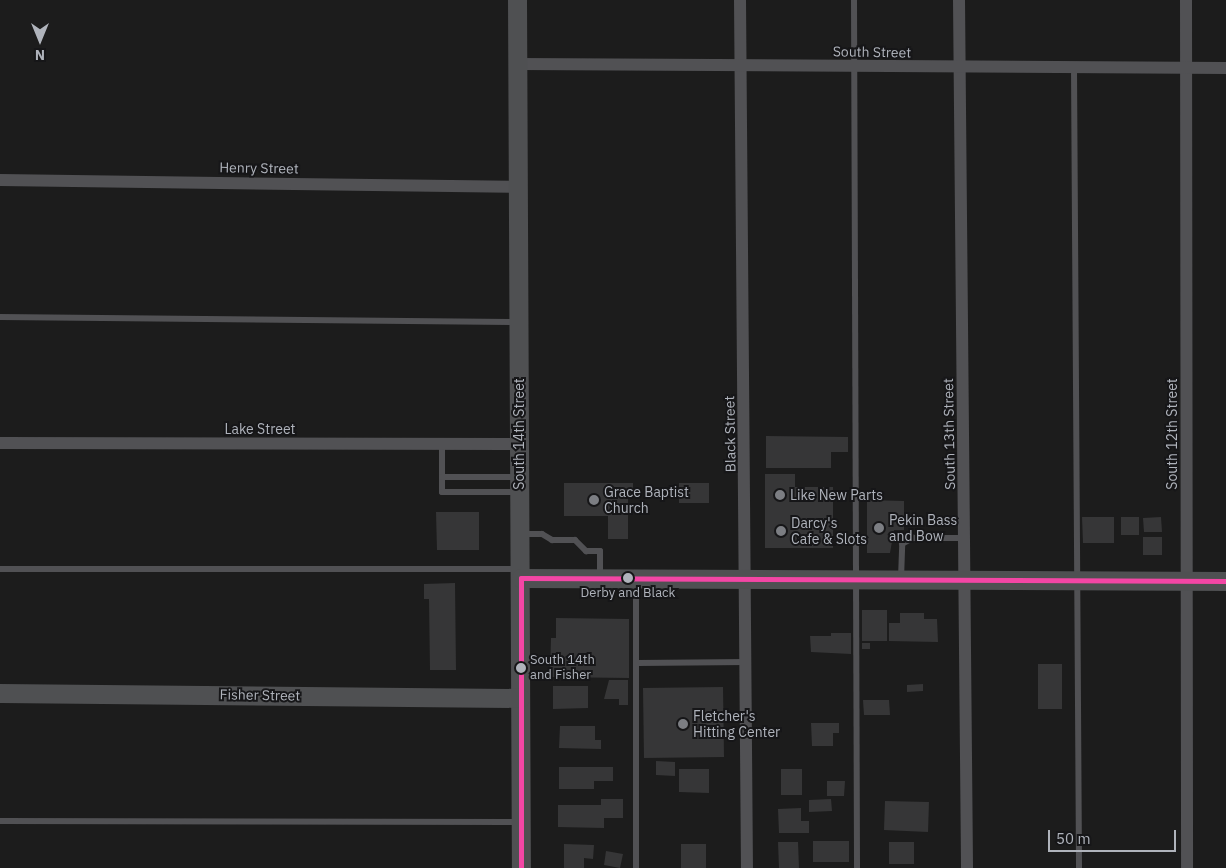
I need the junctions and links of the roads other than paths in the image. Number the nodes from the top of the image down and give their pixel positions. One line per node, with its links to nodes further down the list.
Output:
1 (517, 0): 6 (main road, South 14th Street)
2 (740, 0): 7 (street, Black Street)
3 (854, 0): 8 (lane)
4 (959, 0): 10 (street, South 13th Street)
5 (1186, 0): 9 (street, South 12th Street)
6 (518, 64): 7 (street, South Street); 14 (main road, South 14th Street)
7 (740, 66): 8 (street, South Street); 28 (street, Black Street)
8 (854, 67): 10 (street, South Street); 29 (lane)
9 (1186, 67): 11 (street, South Street); 12 (street, South Street); 33 (street, South 12th Street)
10 (959, 68): 11 (street, South Street); 23 (street, South 13th Street)
11 (1074, 68): 32 (lane)
12 (1226, 68)
13 (0, 180): 14 (street, Henry Street)
14 (518, 187): 16 (main road, South 14th Street)
15 (0, 318): 16 (lane)
16 (519, 322): 19 (main road, South 14th Street)
17 (0, 443): 18 (street, Lake Street)
18 (442, 444): 19 (street, Lake Street); 20 (lane)
19 (519, 444): 21 (main road, South 14th Street)
20 (442, 478): 21 (lane); 21 (lane)
21 (520, 484): 22 (main road, South 14th Street)
22 (520, 534): 25 (main road, South 14th Street); 26 (lane)
23 (965, 538): 30 (lane); 31 (street, South 13th Street)
24 (0, 569): 25 (lane)
25 (521, 573): 26 (main road); 38 (main road, South 14th Street)
26 (600, 578): 27 (main road)
27 (636, 578): 28 (main road); 36 (lane)
28 (747, 578): 29 (main road); 35 (street, Black Street)
29 (856, 579): 30 (main road); 44 (lane)
30 (901, 579): 31 (main road)
31 (966, 579): 32 (main road); 45 (street, South 13th Street)
32 (1078, 580): 33 (main road); 46 (lane)
33 (1187, 580): 34 (main road); 47 (street, South 12th Street)
34 (1226, 580)
35 (747, 662): 36 (lane); 43 (street, Black Street)
36 (636, 663): 42 (lane)
37 (0, 693): 38 (main road, Fisher Street)
38 (520, 698): 40 (main road, South 14th Street)
39 (0, 821): 40 (lane)
40 (521, 822): 41 (main road, South 14th Street)
41 (521, 868)
42 (636, 868)
43 (747, 868)
44 (857, 868)
45 (967, 868)
46 (1079, 868)
47 (1187, 868)

